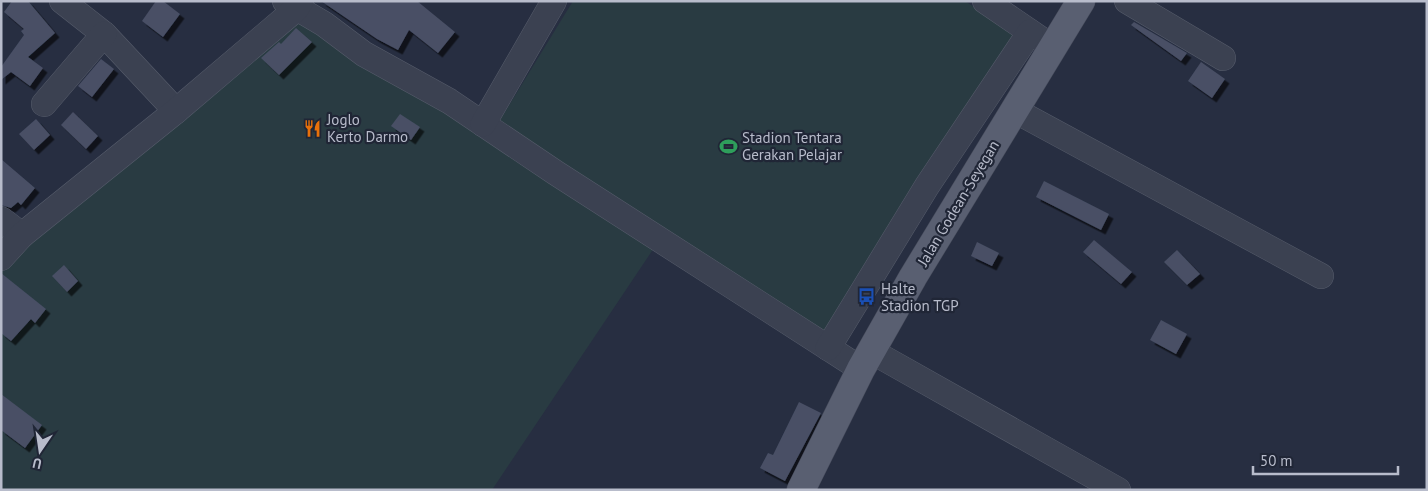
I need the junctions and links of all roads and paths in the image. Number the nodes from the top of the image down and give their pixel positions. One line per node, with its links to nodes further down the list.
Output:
1 (62, 1): 7 (street)
2 (554, 1): 13 (street)
3 (984, 1): 8 (street)
4 (1080, 1): 8 (main road, Jalan Godean-Seyegan)
5 (1127, 1): 9 (street)
6 (294, 4): 12 (street); 13 (street)
7 (104, 34): 10 (street); 12 (street)
8 (1041, 39): 11 (main road, Jalan Godean-Seyegan); 18 (street)
9 (1223, 58)
10 (44, 104)
11 (1014, 110): 17 (street); 19 (main road, Jalan Godean-Seyegan)
12 (176, 111): 15 (street)
13 (484, 124): 18 (street)
14 (1, 220): 15 (street)
15 (22, 235): 16 (street)
16 (1, 258)
17 (1321, 276)
18 (828, 348): 19 (street)
19 (866, 360): 20 (main road, Jalan Godean-Seyegan); 21 (street)
20 (801, 490)
21 (1118, 490)

